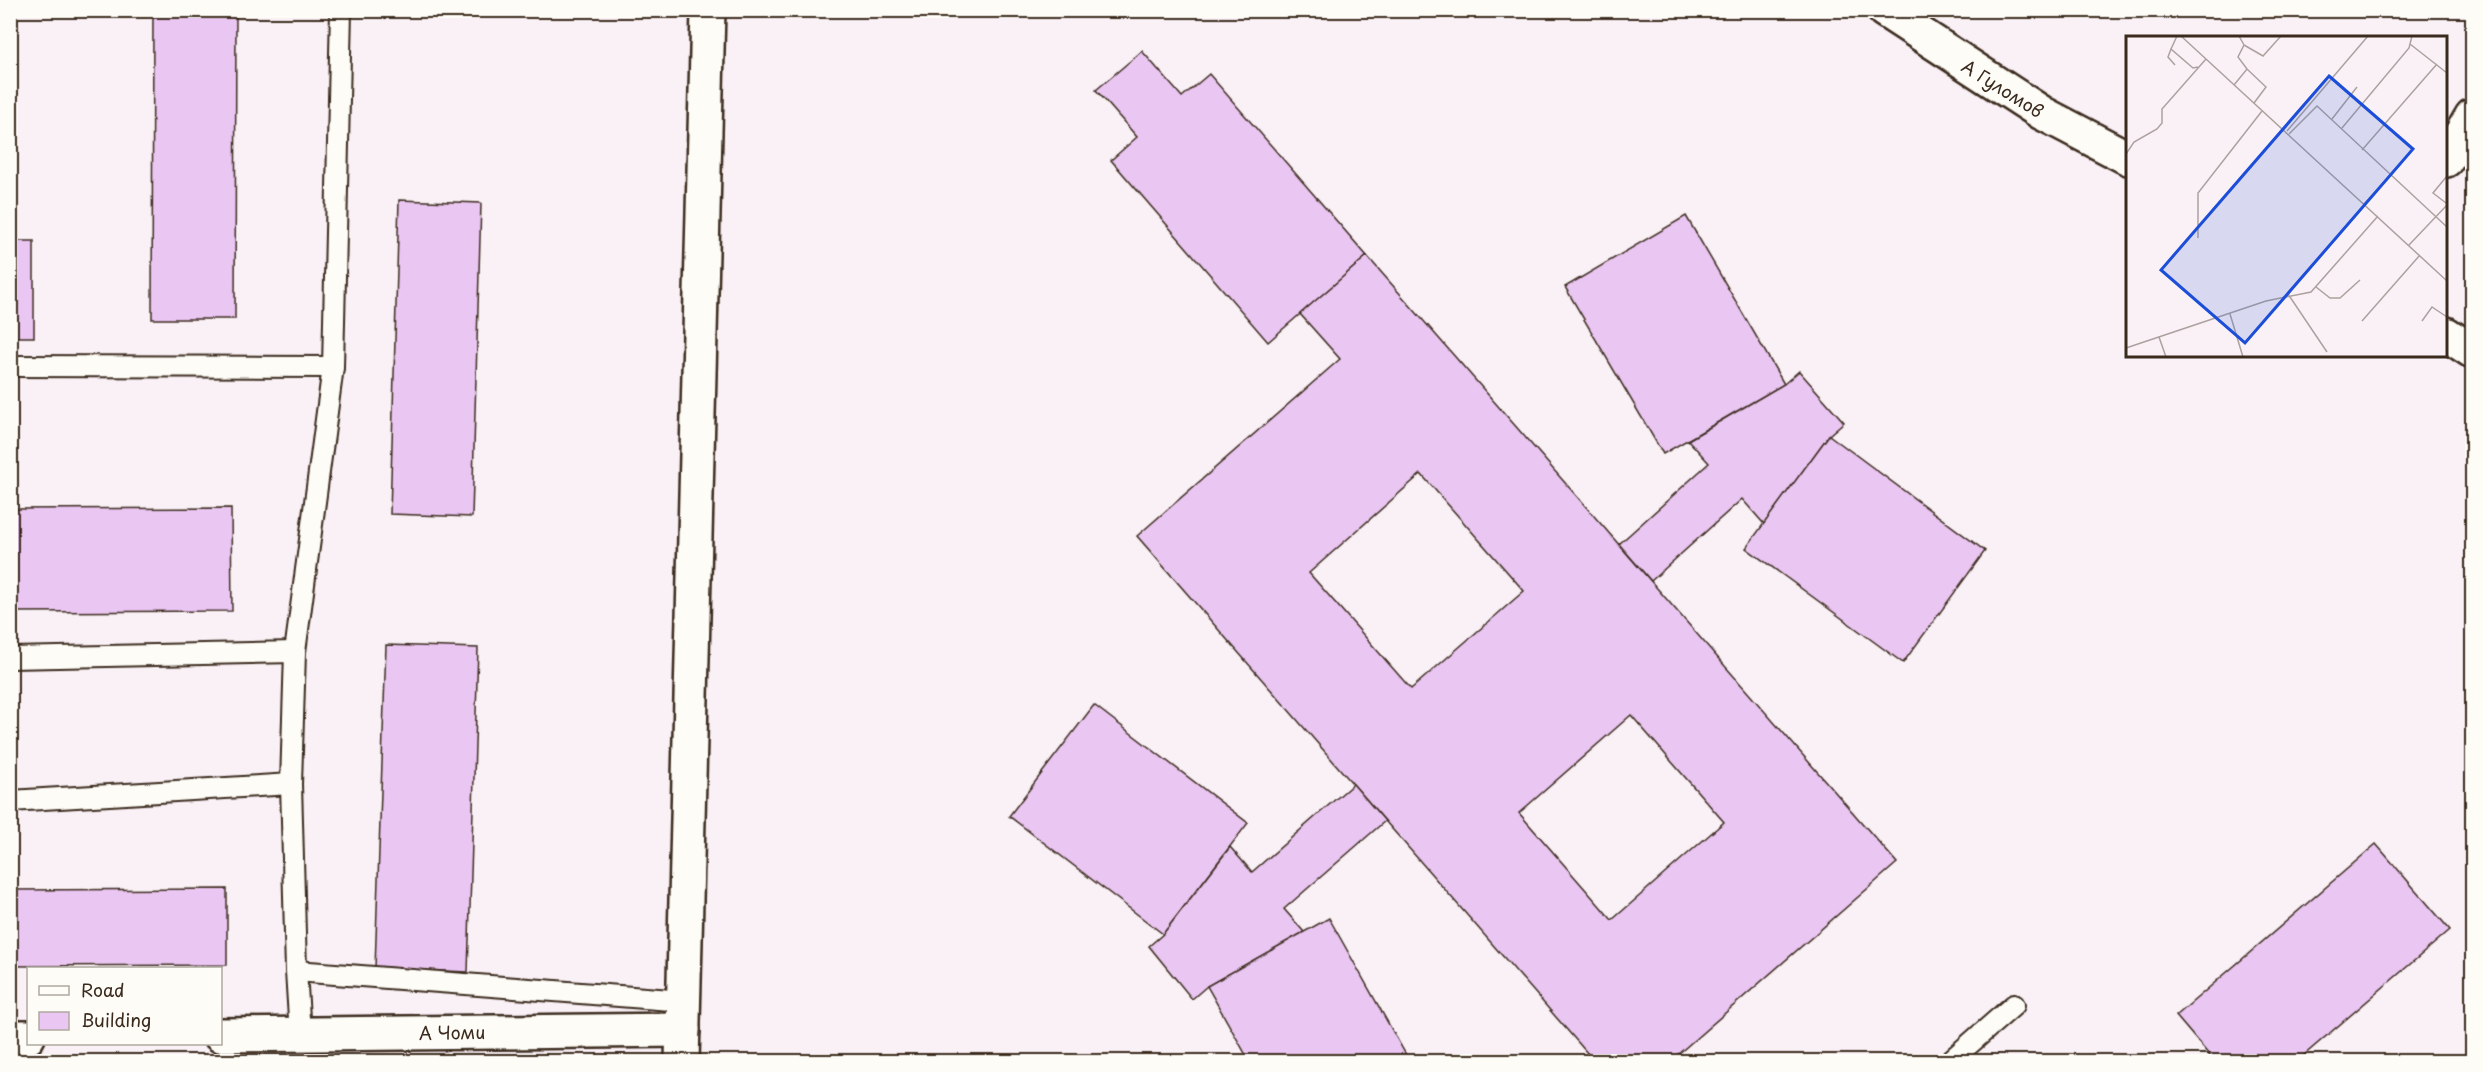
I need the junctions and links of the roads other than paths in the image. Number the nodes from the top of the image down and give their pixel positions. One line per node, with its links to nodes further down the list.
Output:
1 (341, 10): 10 (lane)
2 (708, 10): 17 (street)
3 (1884, 10): 5 (street, А Гуломов)
4 (2472, 116): 6 (street)
5 (2126, 157)
6 (2447, 157)
7 (2447, 335): 8 (street)
8 (2472, 351)
9 (10, 366): 10 (lane)
10 (333, 367): 11 (lane)
11 (295, 652): 12 (lane); 13 (lane)
12 (10, 658)
13 (291, 784): 14 (lane); 15 (lane)
14 (10, 801)
15 (296, 970): 17 (lane); 18 (lane)
16 (2014, 1005): 22 (lane)
17 (683, 1031): 18 (street, А Чоми)
18 (300, 1034): 19 (street, А Чоми)
19 (222, 1035)
20 (10, 1037): 21 (street)
21 (27, 1037)
22 (1949, 1062)

